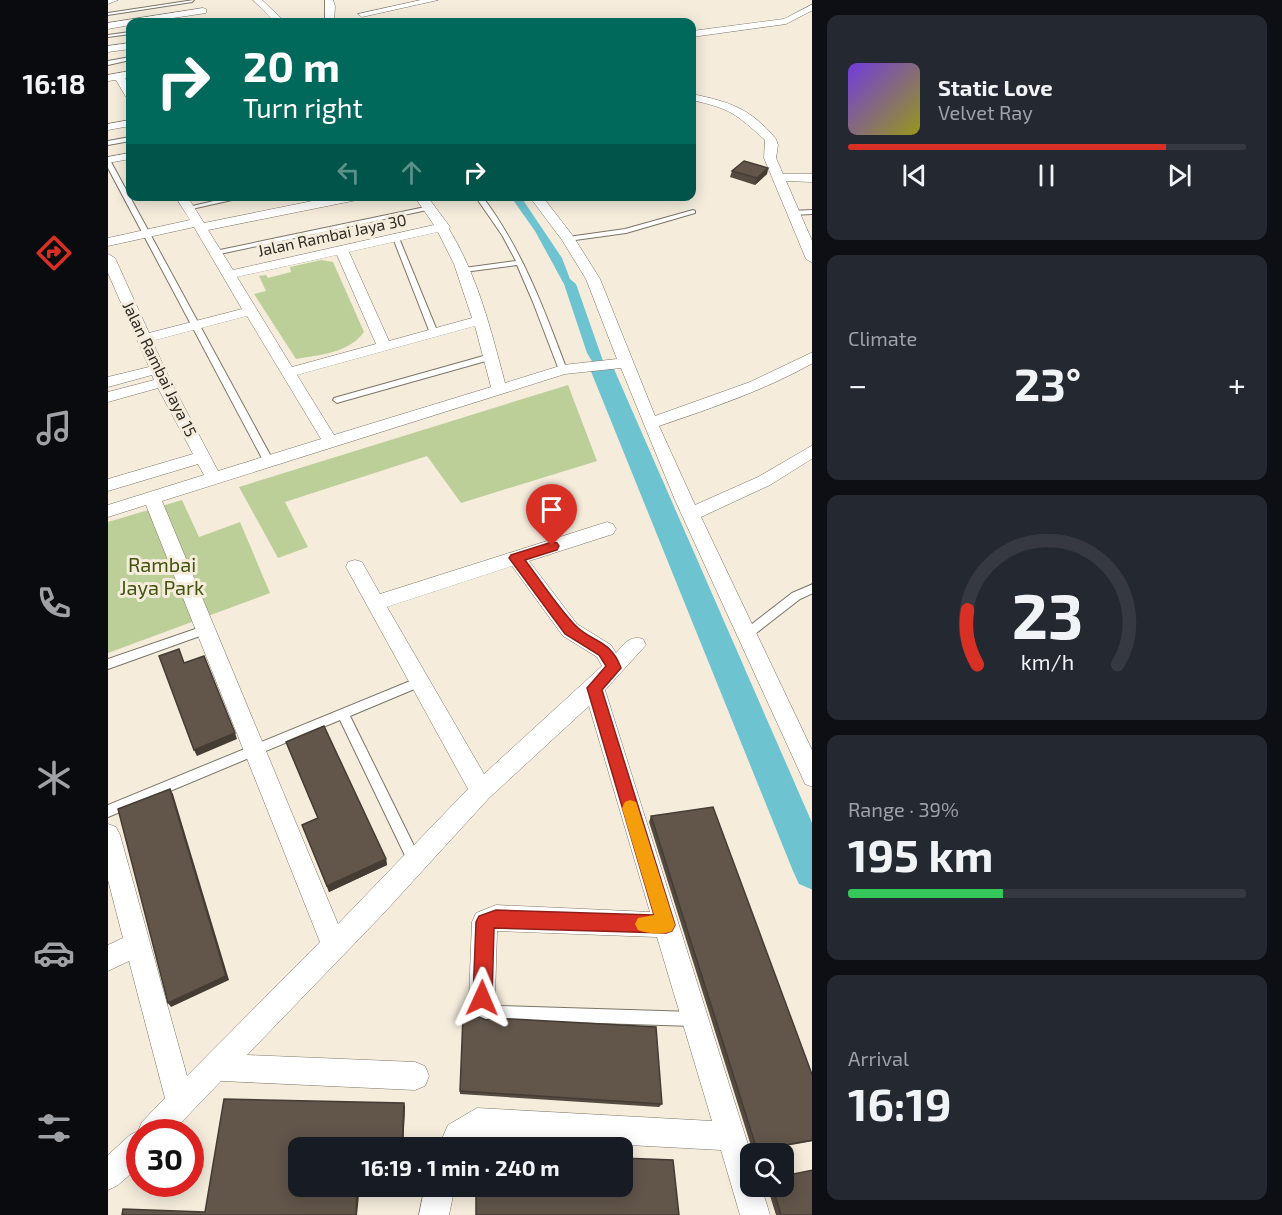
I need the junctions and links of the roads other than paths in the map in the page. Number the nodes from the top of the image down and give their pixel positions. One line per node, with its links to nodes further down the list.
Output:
1 (114, 0): 7 (street)
2 (191, 0): 3 (street); 9 (street); 11 (lane)
3 (197, 0)
4 (257, 0): 15 (street)
5 (329, 0): 16 (street)
6 (434, 0): 12 (street)
7 (108, 1)
8 (812, 8): 10 (street)
9 (203, 11): 13 (street); 14 (street)
10 (802, 13): 17 (street); 20 (street)
11 (108, 14)
12 (362, 14)
13 (159, 18)
14 (210, 18)
15 (273, 18)
16 (330, 18)
17 (812, 18)
18 (126, 23): 19 (street)
19 (108, 26)
20 (696, 33)
21 (126, 34): 22 (lane)
22 (108, 36)
23 (126, 46): 24 (street)
24 (108, 49)
25 (126, 60): 26 (lane)
26 (108, 63)
27 (113, 77): 28 (street)
28 (126, 91)
29 (696, 98): 36 (street)
30 (126, 124): 31 (street)
31 (108, 127)
32 (126, 140): 33 (lane)
33 (108, 143)
34 (126, 157): 35 (street)
35 (108, 161): 38 (lane)
36 (778, 177): 37 (street); 48 (street)
37 (812, 178)
38 (126, 195)
39 (129, 201): 51 (lane)
40 (330, 201): 49 (street)
41 (424, 201): 45 (street)
42 (482, 201): 59 (lane)
43 (539, 201): 53 (street)
44 (184, 202): 49 (street)
45 (430, 208): 50 (street); 56 (lane)
46 (693, 212): 53 (lane)
47 (812, 212): 48 (lane)
48 (792, 213): 57 (street)
49 (198, 226): 51 (street); 56 (street)
50 (444, 227): 52 (street, Jalan Rambai Jaya 30); 60 (street)
51 (147, 234): 54 (street); 65 (lane)
52 (396, 238): 55 (street, Jalan Rambai Jaya 30); 66 (lane)
53 (568, 239): 71 (street)
54 (108, 242)
55 (341, 250): 61 (street, Jalan Rambai Jaya 30); 68 (street)
56 (215, 253): 61 (street)
57 (812, 257)
58 (109, 261): 62 (street, Jalan Rambai Jaya 15)
59 (518, 262): 60 (lane); 72 (lane)
60 (464, 270): 64 (street)
61 (228, 275): 63 (street)
62 (115, 289): 67 (street, Jalan Rambai Jaya 15)
63 (250, 311): 65 (street); 73 (street)
64 (481, 320): 66 (street); 69 (street)
65 (196, 325): 67 (street); 83 (lane)
66 (434, 333): 68 (street)
67 (144, 339): 74 (street, Jalan Rambai Jaya 15)
68 (384, 346): 73 (street)
69 (490, 357): 76 (street); 78 (lane)
70 (812, 357): 79 (street)
71 (621, 363): 72 (street); 79 (street)
72 (570, 368): 76 (street)
73 (287, 373): 80 (street)
74 (160, 376): 75 (street); 77 (street); 82 (street, Jalan Rambai Jaya 15)
75 (108, 382)
76 (499, 390): 80 (street)
77 (108, 398)
78 (337, 400)
79 (650, 423): 88 (street)
80 (331, 442): 83 (street)
81 (812, 451): 88 (street)
82 (202, 457): 84 (street, Jalan Rambai Jaya 15); 85 (street)
83 (269, 462): 84 (street)
84 (214, 479): 86 (street)
85 (108, 485)
86 (152, 498): 87 (street); 94 (street)
87 (108, 511)
88 (691, 514): 95 (street)
89 (607, 529): 90 (street)
90 (516, 558): 93 (street); 98 (street)
91 (355, 567): 93 (street)
92 (812, 588): 95 (lane)
93 (375, 603): 99 (street)
94 (207, 629): 97 (lane); 102 (street)
95 (747, 634): 103 (street)
96 (636, 645): 98 (street)
97 (108, 664)
98 (614, 668): 100 (street)
99 (420, 682): 101 (lane); 104 (street)
100 (594, 688): 104 (street); 108 (street)
101 (343, 714): 102 (lane); 107 (lane)
102 (256, 750): 105 (lane); 110 (street)
103 (812, 775)
104 (481, 792): 107 (street)
105 (108, 811)
106 (108, 835): 109 (street)
107 (415, 862): 110 (street)
108 (666, 925): 112 (street); 113 (street)
109 (136, 945): 111 (street); 116 (street)
110 (334, 946): 114 (street)
111 (108, 958)
112 (487, 1009): 113 (lane)
113 (695, 1019): 118 (street)
114 (216, 1067): 115 (street); 116 (street)
115 (415, 1076)
116 (180, 1101): 117 (street)
117 (164, 1119)
118 (730, 1136): 119 (street); 124 (street)
119 (458, 1137)
120 (126, 1158): 121 (street)
121 (108, 1175)
122 (438, 1197): 123 (street)
123 (434, 1215)
124 (755, 1215)

